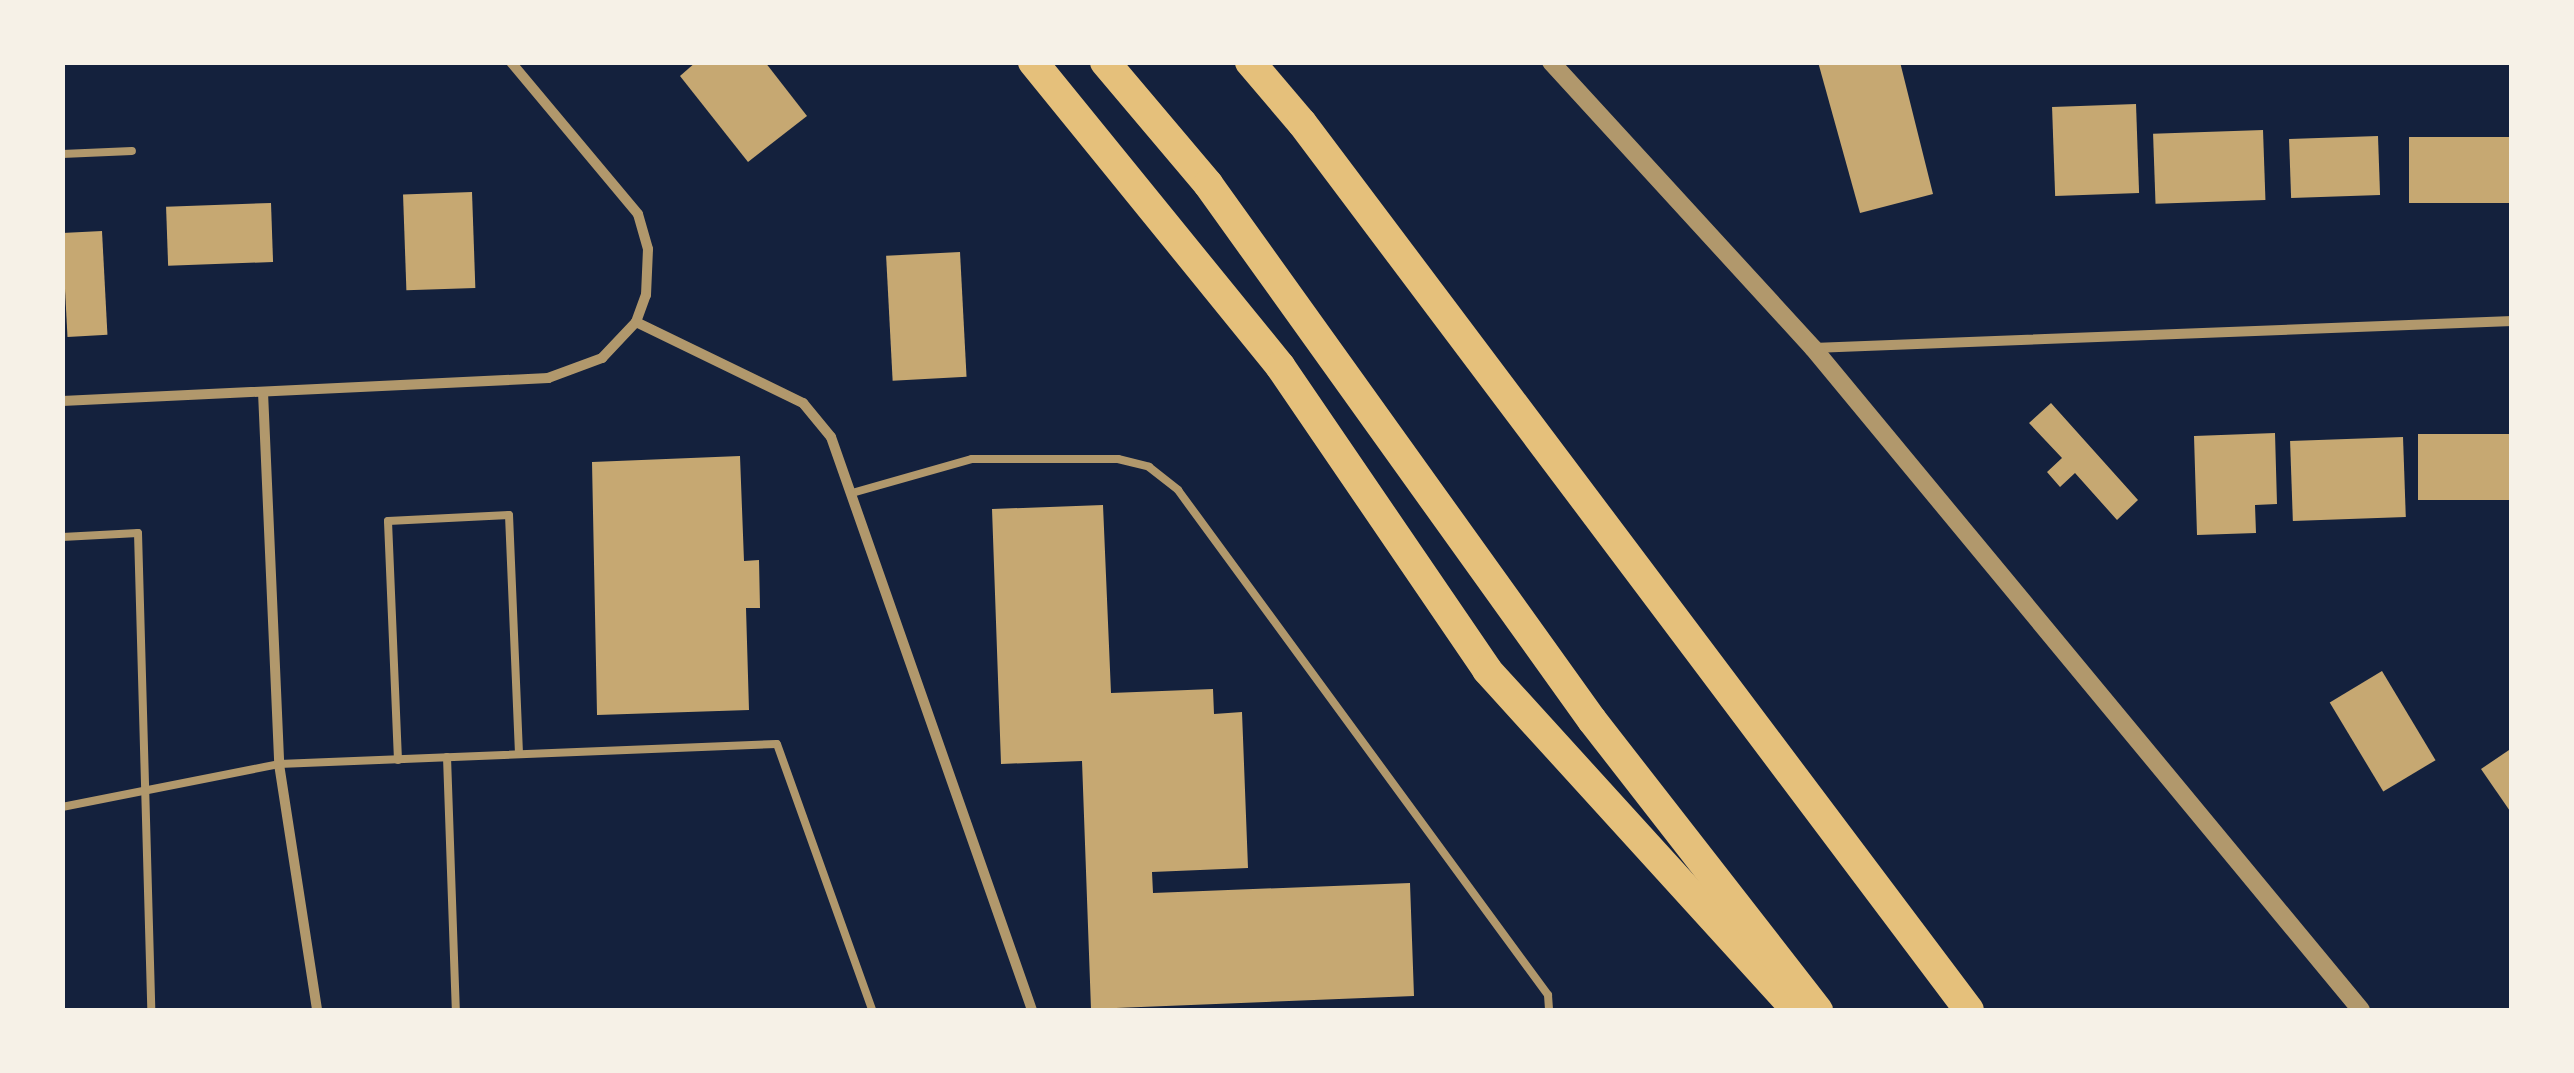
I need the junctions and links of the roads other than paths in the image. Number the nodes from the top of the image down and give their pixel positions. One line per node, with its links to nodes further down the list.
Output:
1 (510, 62): 11 (street)
2 (1034, 62): 29 (highway)
3 (1105, 62): 30 (highway)
4 (1250, 62): 7 (highway)
5 (1258, 62): 7 (highway)
6 (1551, 62): 12 (street)
7 (1302, 123): 31 (highway)
8 (132, 151): 9 (lane)
9 (62, 154)
10 (2512, 321): 12 (street)
11 (636, 322): 13 (street); 15 (street)
12 (1812, 348): 32 (street)
13 (264, 392): 14 (street); 20 (street)
14 (62, 401)
15 (852, 493): 27 (street); 28 (lane)
16 (62, 536): 21 (lane)
17 (519, 754): 18 (lane); 19 (lane); 26 (lane)
18 (447, 757): 19 (lane); 25 (lane)
19 (398, 760): 20 (lane)
20 (280, 764): 21 (lane); 24 (street)
21 (146, 789): 22 (lane); 23 (lane)
22 (62, 808)
23 (151, 1010)
24 (317, 1010)
25 (456, 1010)
26 (872, 1010)
27 (1032, 1010)
28 (1549, 1010)
29 (1796, 1010)
30 (1818, 1010)
31 (1969, 1010)
32 (2361, 1010)

